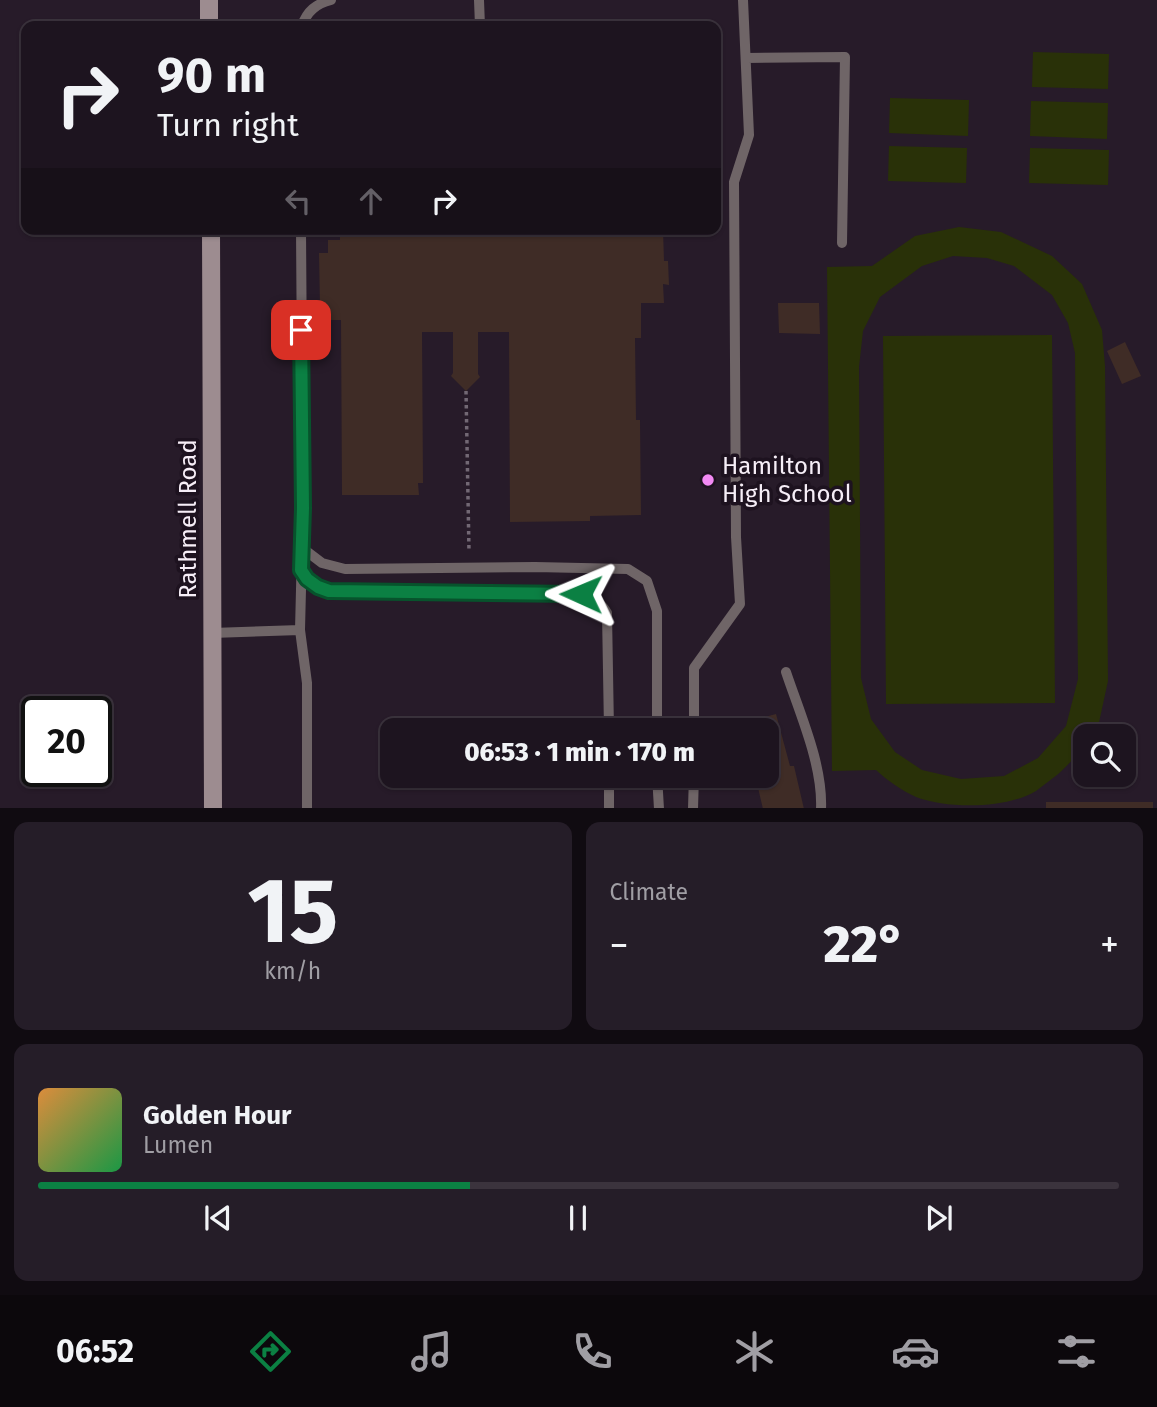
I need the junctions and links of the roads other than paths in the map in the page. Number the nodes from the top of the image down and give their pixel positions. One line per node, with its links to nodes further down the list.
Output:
1 (209, 0): 5 (street)
2 (331, 0): 6 (lane)
3 (479, 0): 7 (lane)
4 (744, 0): 8 (lane)
5 (209, 21)
6 (305, 21)
7 (480, 21)
8 (746, 58): 11 (lane); 19 (lane)
9 (211, 235): 15 (street, Rathmell Road)
10 (301, 235): 12 (lane)
11 (842, 243)
12 (301, 547): 13 (lane); 18 (lane)
13 (301, 570): 14 (lane); 17 (lane)
14 (300, 630): 15 (lane); 24 (lane)
15 (212, 633): 23 (street, Rathmell Road)
16 (786, 672): 28 (lane)
17 (609, 718)
18 (657, 718)
19 (694, 718)
20 (609, 788): 25 (lane)
21 (658, 788): 26 (lane)
22 (694, 788): 27 (lane)
23 (214, 808)
24 (307, 808)
25 (609, 808)
26 (659, 808)
27 (693, 808)
28 (821, 808)

